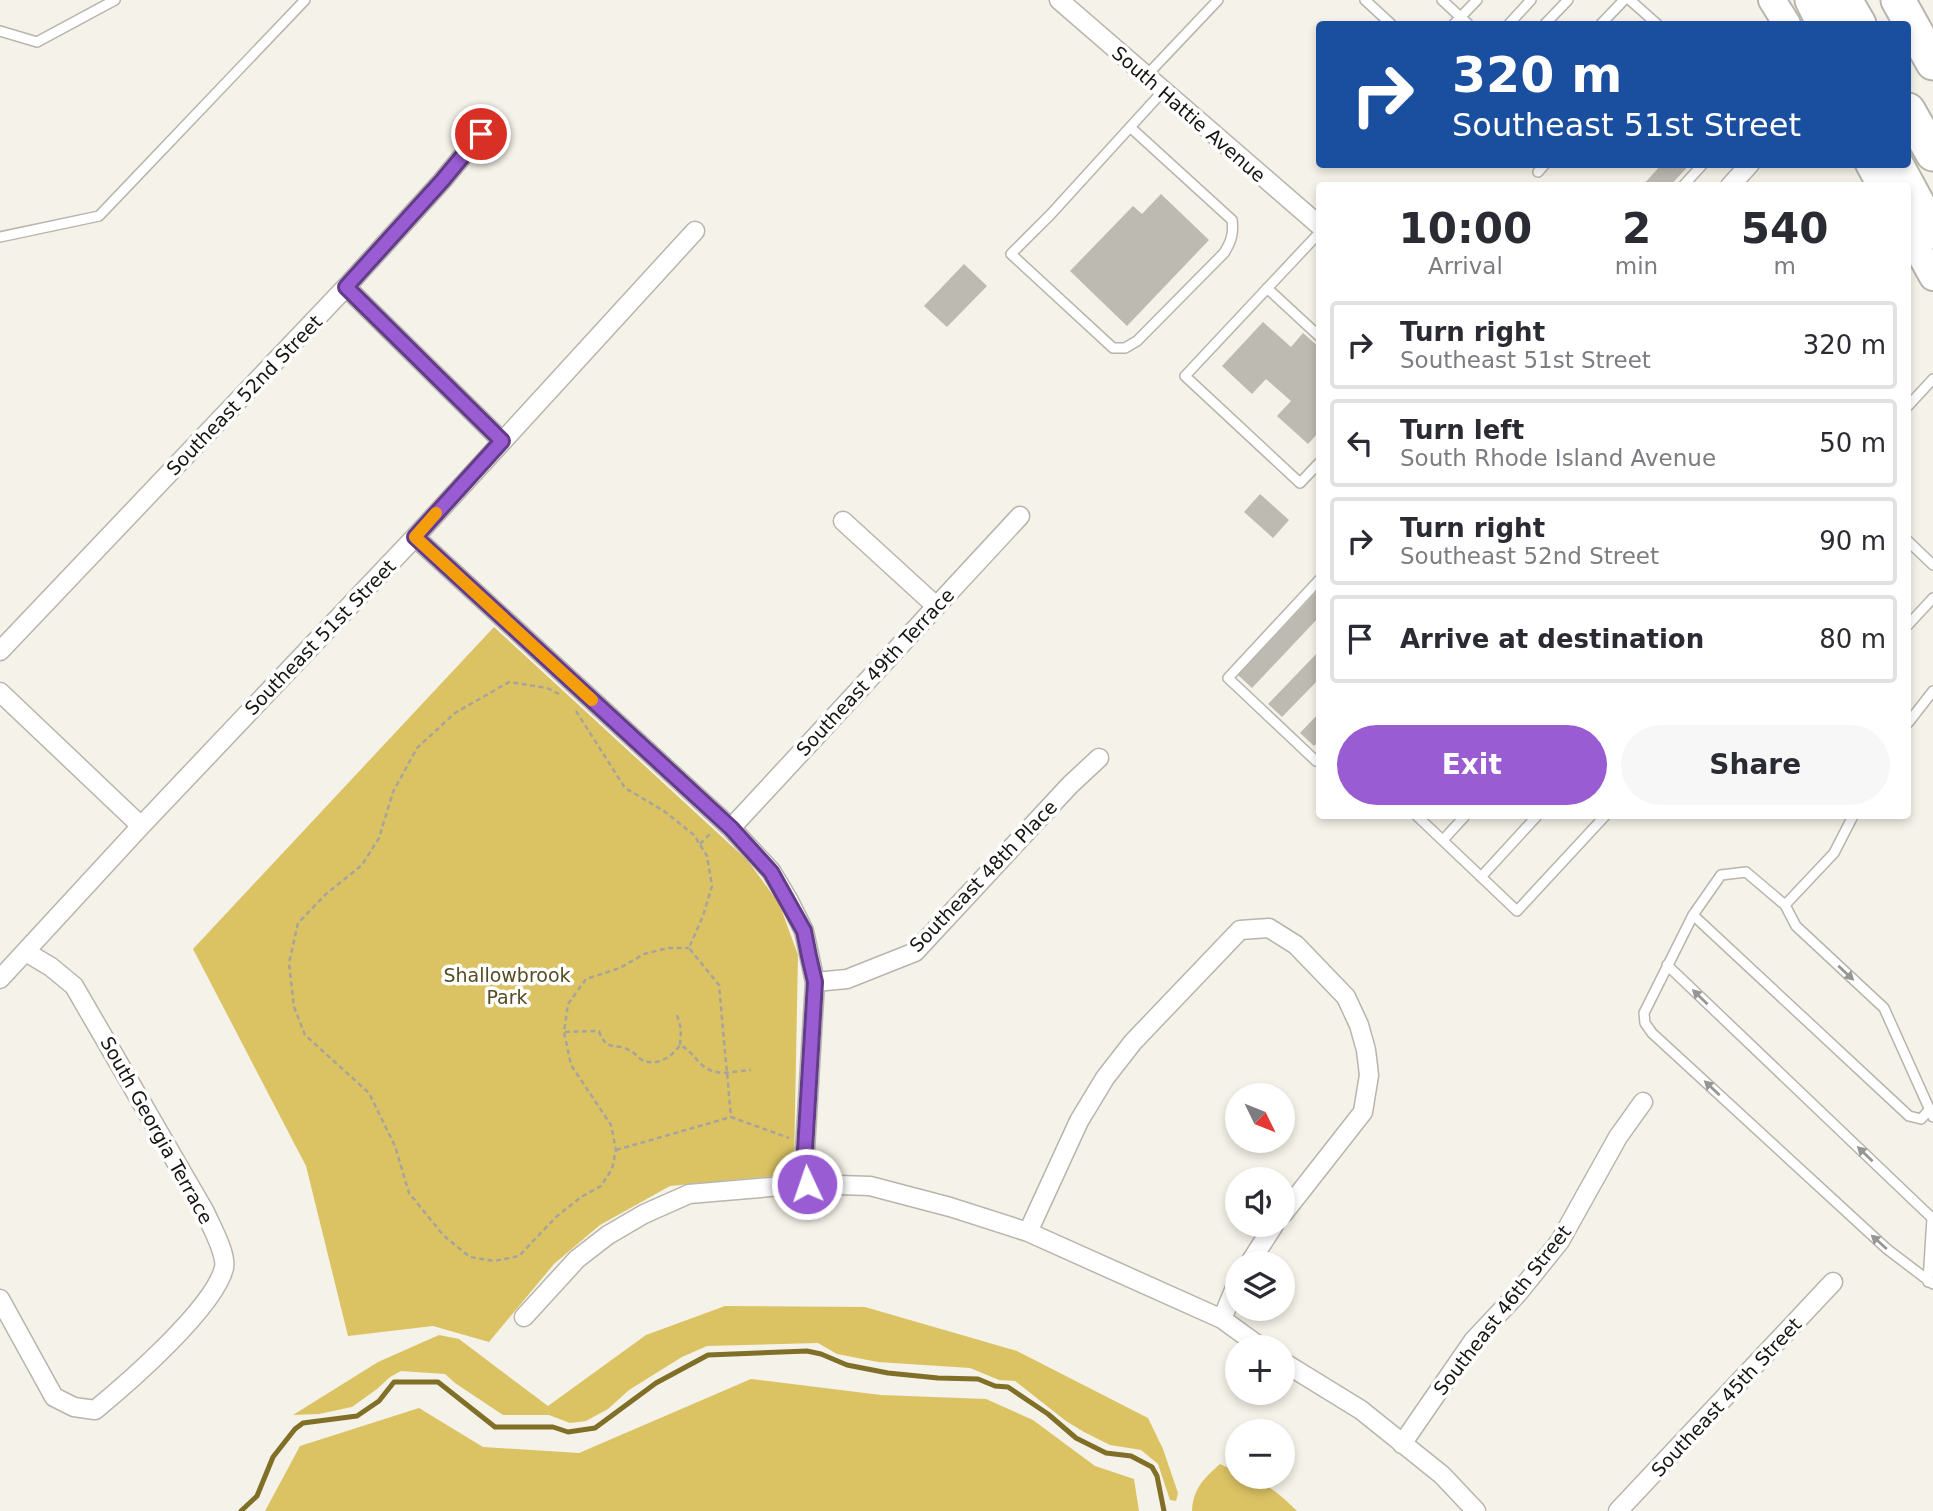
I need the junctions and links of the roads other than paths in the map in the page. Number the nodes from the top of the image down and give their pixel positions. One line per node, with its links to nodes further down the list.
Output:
1 (115, 0): 28 (lane)
2 (305, 0): 46 (lane)
3 (1059, 0): 30 (street, South Hattie Avenue)
4 (1218, 0): 30 (lane)
5 (1365, 0): 16 (lane)
6 (1442, 0): 17 (lane)
7 (1477, 0): 18 (lane)
8 (1531, 0): 19 (lane)
9 (1568, 0): 20 (lane)
10 (1624, 0): 21 (lane)
11 (1630, 0): 22 (lane)
12 (1772, 0): 23 (main road)
13 (1812, 0): 24 (highway)
14 (1845, 0): 25 (highway)
15 (1898, 0): 26 (highway)
16 (1388, 21)
17 (1460, 21)
18 (1462, 21)
19 (1512, 21)
20 (1548, 21)
21 (1604, 21)
22 (1654, 21)
23 (1785, 21)
24 (1822, 21)
25 (1857, 21)
26 (1910, 21)
27 (1911, 23): 29 (highway)
28 (0, 31)
29 (1933, 63)
30 (1146, 76): 31 (street, South Hattie Avenue)
31 (1163, 91): 33 (lane); 43 (street, South Hattie Avenue)
32 (1911, 115): 35 (highway)
33 (1130, 127): 33 (lane)
34 (481, 134): 49 (street, Southeast 52nd Street)
35 (1933, 154)
36 (1542, 168): 39 (lane)
37 (1700, 168): 40 (lane)
38 (1746, 168): 41 (street)
39 (1538, 172)
40 (1687, 182)
41 (1734, 182)
42 (1911, 222): 47 (highway)
43 (1316, 223)
44 (695, 231): 54 (street, Southeast 51st Street)
45 (1316, 236): 50 (lane)
46 (0, 237)
47 (1916, 241): 48 (main road)
48 (1933, 277)
49 (346, 287): 54 (street); 65 (street, Southeast 52nd Street)
50 (1267, 288): 51 (lane); 55 (lane)
51 (1316, 333)
52 (1933, 379): 53 (lane)
53 (1911, 403)
54 (502, 441): 58 (street, Southeast 51st Street)
55 (1316, 466)
56 (1020, 516): 63 (street, Southeast 49th Terrace)
57 (843, 521): 63 (street)
58 (415, 537): 76 (street, Southeast 51st Street); 77 (street)
59 (1911, 544): 60 (lane)
60 (1933, 565)
61 (1316, 583): 70 (lane)
62 (1933, 598): 64 (lane)
63 (936, 606): 77 (street, Southeast 49th Terrace)
64 (1911, 622)
65 (0, 651)
66 (1933, 691): 68 (lane)
67 (0, 692): 76 (street)
68 (1911, 719)
69 (1099, 758): 85 (street, Southeast 48th Place)
70 (1316, 761)
71 (1420, 819): 78 (lane)
72 (1462, 819): 78 (lane)
73 (1534, 819): 79 (lane)
74 (1602, 819): 79 (lane)
75 (1851, 819): 80 (lane)
76 (141, 826): 82 (street, Southeast 51st Street)
77 (731, 828): 85 (street)
78 (1443, 840): 79 (lane)
79 (1481, 877)
80 (1785, 905): 81 (lane); 87 (lane, one-way to 87)
81 (1693, 915): 83 (lane); 87 (lane)
82 (26, 952): 84 (street, Southeast 51st Street); 94 (street, South Georgia Terrace)
83 (1667, 965): 90 (lane, one-way to 83); 93 (lane, one-way to 83)
84 (0, 979)
85 (815, 982): 88 (street)
86 (1643, 1102): 100 (street, Southeast 46th Street)
87 (1931, 1113)
88 (807, 1184): 91 (street); 96 (street)
89 (1295, 1199): 91 (street)
90 (1932, 1218): 93 (lane)
91 (1028, 1232): 97 (street)
92 (1833, 1282): 102 (street, Southeast 45th Street)
93 (1930, 1283)
94 (0, 1298)
95 (1225, 1312): 97 (street)
96 (524, 1317)
97 (1222, 1319): 98 (street)
98 (1244, 1335)
99 (1295, 1369): 100 (street)
100 (1402, 1444): 101 (street)
101 (1476, 1511)
102 (1618, 1511)

